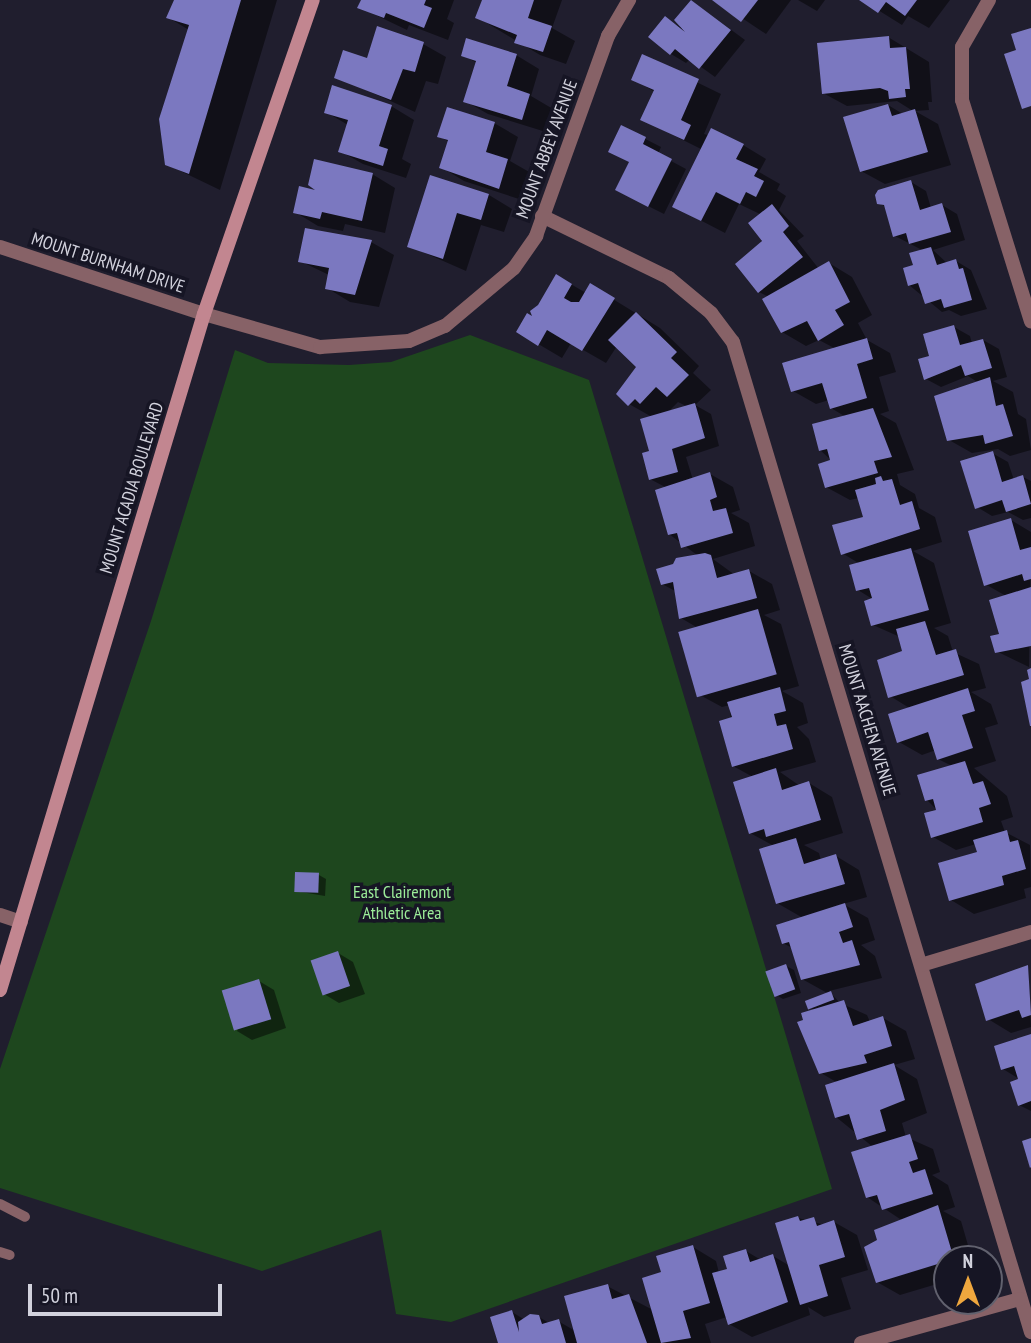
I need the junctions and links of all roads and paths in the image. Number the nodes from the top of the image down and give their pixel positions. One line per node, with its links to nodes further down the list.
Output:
1 (313, 0): 6 (main road, MOUNT ACADIA BOULEVARD)
2 (629, 0): 4 (street, MOUNT ABBEY AVENUE)
3 (989, 0): 7 (street)
4 (542, 216): 6 (street, MOUNT ABBEY AVENUE); 11 (street, MOUNT AACHEN AVENUE)
5 (0, 247): 6 (street, MOUNT BURNHAM DRIVE)
6 (204, 314): 9 (main road, MOUNT ACADIA BOULEVARD)
7 (1031, 322)
8 (0, 915): 9 (street)
9 (21, 922): 12 (main road, MOUNT ACADIA BOULEVARD)
10 (1031, 932): 11 (street)
11 (921, 965): 15 (street, MOUNT AACHEN AVENUE)
12 (0, 990)
13 (0, 1204): 14 (lane)
14 (25, 1217)
15 (1020, 1299): 16 (street, MOUNT AACHEN AVENUE); 17 (street)
16 (1031, 1332)
17 (861, 1343)

